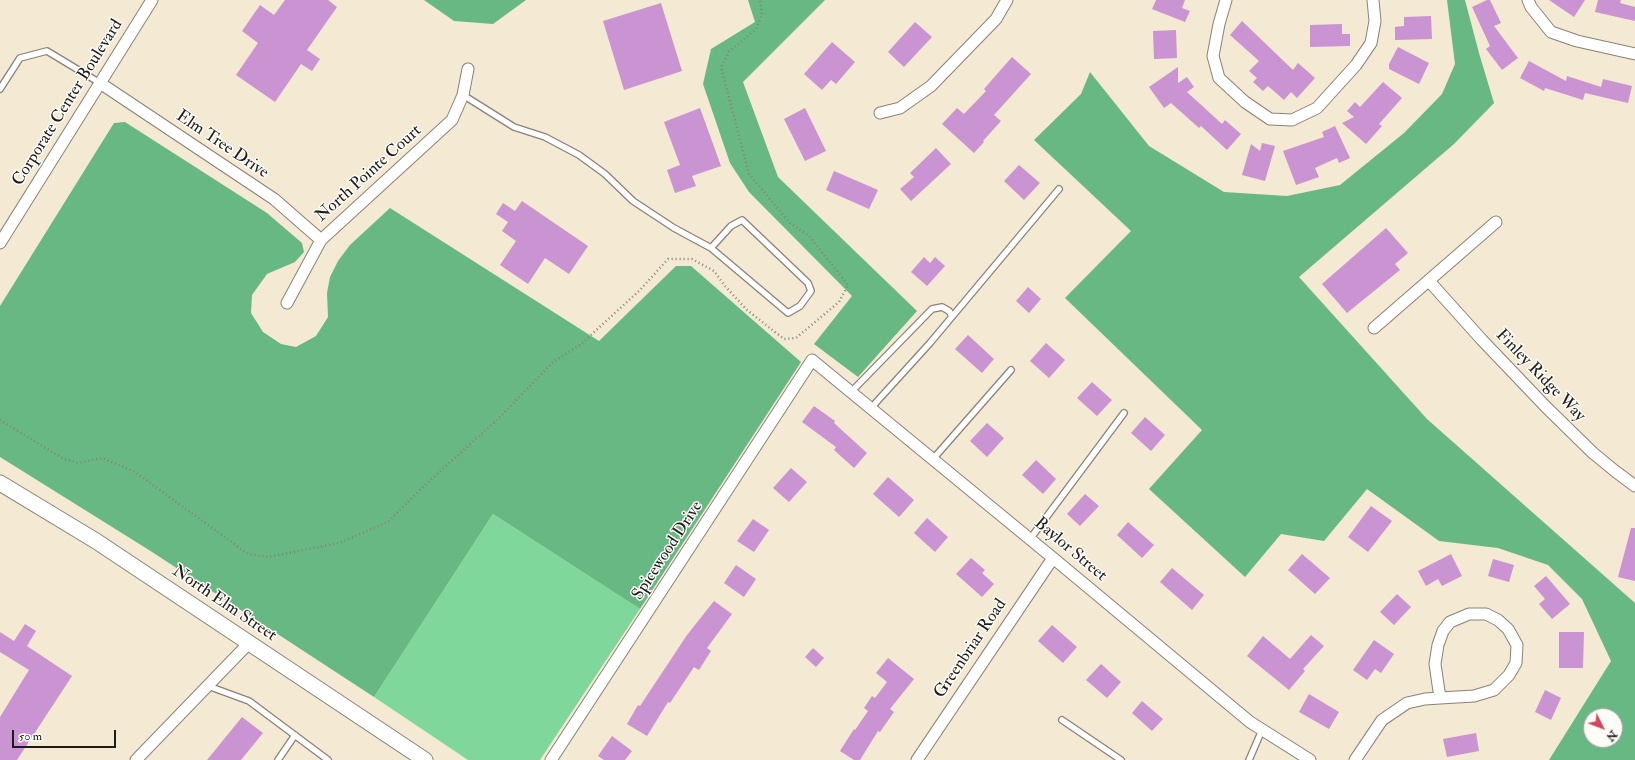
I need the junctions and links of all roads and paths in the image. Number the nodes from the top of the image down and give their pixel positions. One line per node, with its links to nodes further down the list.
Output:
1 (152, 0): 9 (street, Corporate Center Boulevard)
2 (760, 0): 27 (path)
3 (1007, 0): 12 (street)
4 (1226, 0): 5 (street)
5 (1373, 0)
6 (1528, 0): 7 (street)
7 (1635, 54)
8 (468, 69): 11 (street, North Pointe Court)
9 (100, 83): 10 (lane); 15 (street, Elm Tree Drive); 16 (street, Corporate Center Boulevard)
10 (0, 89)
11 (463, 95): 15 (street, North Pointe Court); 17 (lane)
12 (880, 113)
13 (1059, 189): 20 (lane)
14 (1496, 222): 18 (street)
15 (321, 240): 19 (street, North Pointe Court)
16 (0, 243)
17 (711, 248): 17 (lane)
18 (1429, 281): 21 (street); 30 (street, Finley Ridge Way)
19 (287, 303)
20 (952, 316): 24 (lane); 25 (lane)
21 (1374, 328)
22 (812, 360): 24 (street, Baylor Street); 43 (street, Spicewood Drive)
23 (1011, 370): 28 (lane)
24 (852, 392): 25 (street, Baylor Street)
25 (871, 408): 28 (street, Baylor Street)
26 (1124, 413): 31 (lane)
27 (0, 420)
28 (933, 459): 31 (street, Baylor Street)
29 (0, 483): 33 (main road, North Elm Street)
30 (1635, 486)
31 (1030, 539): 32 (street, Baylor Street)
32 (1053, 558): 37 (street, Baylor Street); 44 (street, Greenbriar Road)
33 (249, 643): 34 (street); 42 (main road, North Elm Street)
34 (208, 686): 38 (lane); 39 (street)
35 (1440, 698): 35 (street); 48 (street)
36 (1062, 720): 45 (lane)
37 (1262, 730): 46 (lane); 47 (street, Baylor Street)
38 (295, 735): 40 (lane); 41 (lane)
39 (136, 760)
40 (278, 760)
41 (328, 760)
42 (425, 760)
43 (551, 760)
44 (917, 760)
45 (1121, 760)
46 (1249, 760)
47 (1310, 760)
48 (1355, 760)

